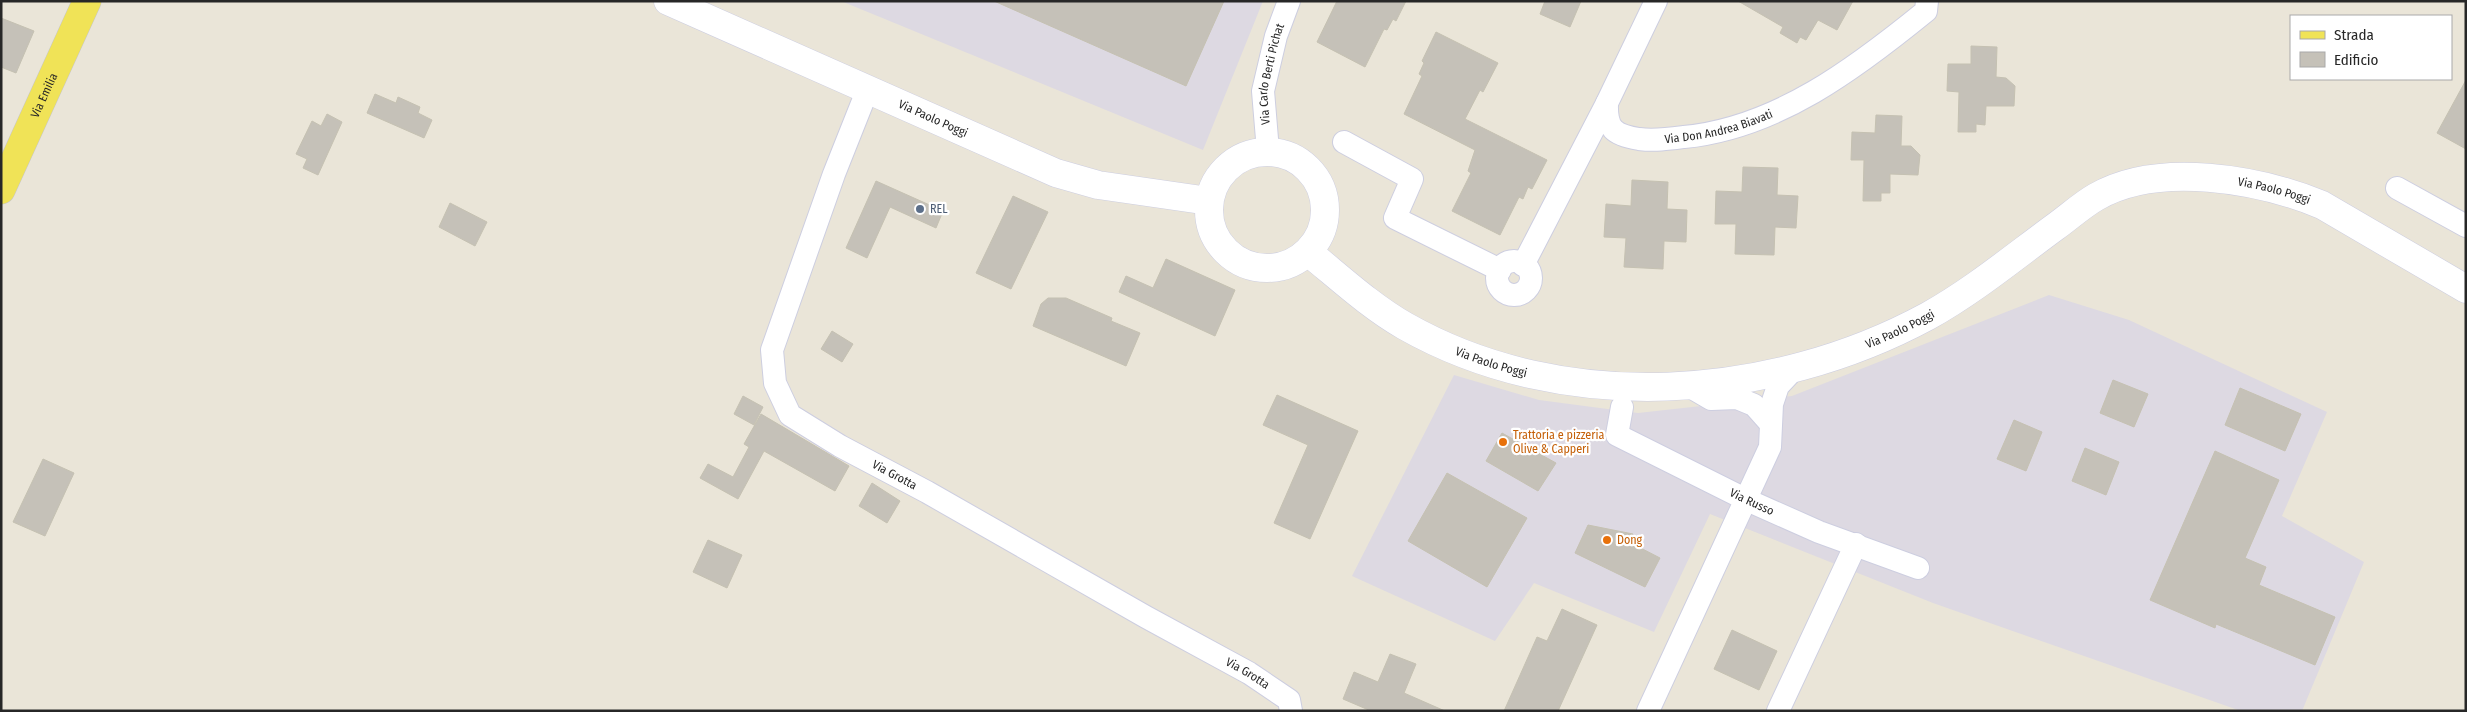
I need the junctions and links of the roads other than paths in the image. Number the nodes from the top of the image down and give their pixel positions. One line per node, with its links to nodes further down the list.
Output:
1 (87, 1): 11 (main road, Via Emilia)
2 (668, 1): 6 (main road, Via Paolo Poggi)
3 (1290, 1): 9 (street, Via Carlo Berti Pichat)
4 (1656, 1): 7 (street)
5 (1927, 1): 7 (street, Via Don Andrea Biavati)
6 (867, 91): 12 (main road, Via Paolo Poggi); 25 (street, Via Grotta)
7 (1607, 103): 15 (street)
8 (1344, 142): 16 (street)
9 (1268, 151): 12 (main road); 14 (main road)
10 (2398, 188): 13 (street)
11 (1, 190)
12 (1209, 201): 14 (main road)
13 (2466, 226)
14 (1308, 252): 19 (main road, Via Paolo Poggi)
15 (1523, 265): 16 (street); 16 (street)
16 (1500, 270)
17 (2466, 289): 18 (main road, Via Paolo Poggi)
18 (1795, 368): 19 (main road, Via Paolo Poggi); 21 (street)
19 (1687, 385): 21 (street)
20 (1622, 407): 22 (street, Via Russo)
21 (1770, 423): 22 (street)
22 (1747, 500): 23 (street, Via Russo); 26 (street)
23 (1856, 544): 24 (street, Via Russo); 27 (street)
24 (1918, 568)
25 (1291, 711)
26 (1648, 711)
27 (1778, 711)

